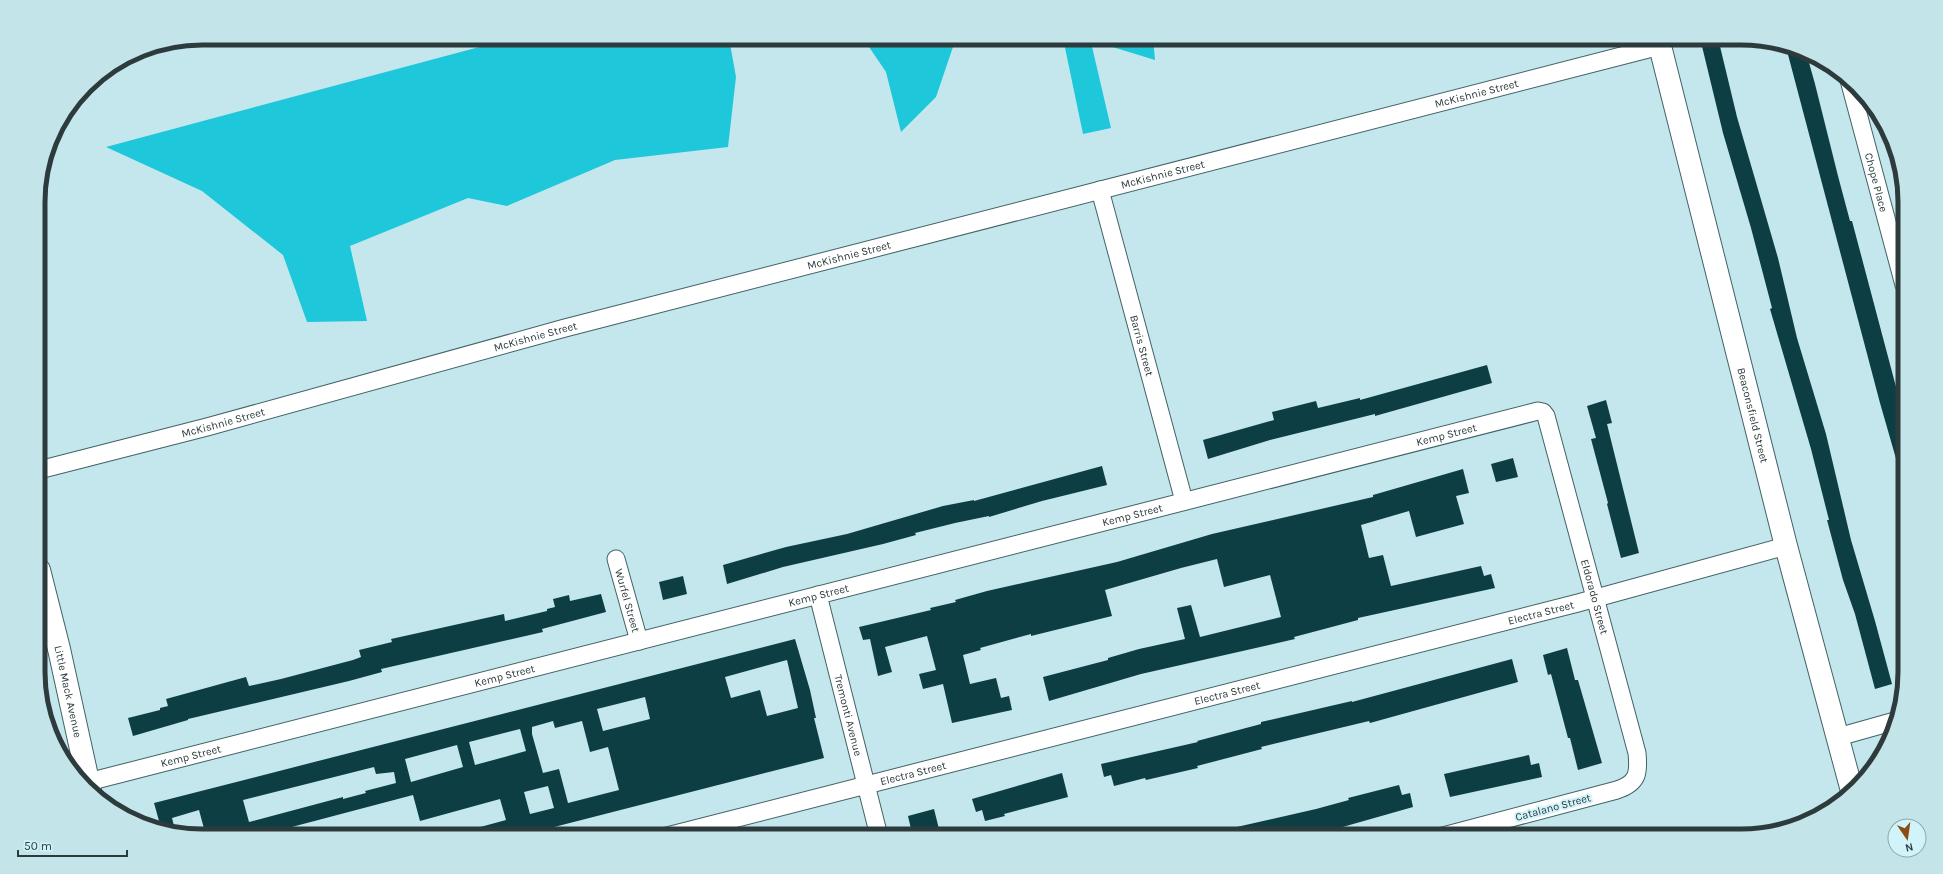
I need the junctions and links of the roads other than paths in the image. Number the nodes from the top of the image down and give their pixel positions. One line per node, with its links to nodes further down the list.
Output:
1 (1648, 45): 4 (street, McKishnie Street)
2 (1660, 45): 9 (street, Beaconsfield Street)
3 (1852, 91): 5 (street, Chope Place)
4 (1100, 190): 7 (street, McKishnie Street); 8 (street, Barris Street)
5 (1898, 263)
6 (1546, 416): 8 (street, Kemp Street); 13 (street, Eldorado Street)
7 (45, 468)
8 (1184, 501): 12 (street, Kemp Street)
9 (1786, 546): 13 (street, Electra Street); 16 (street, Beaconsfield Street)
10 (616, 559): 14 (street, Wurfel Street)
11 (45, 594): 18 (street, Little Mack Avenue)
12 (818, 595): 14 (street, Kemp Street); 20 (street, Tremonti Avenue)
13 (1595, 598): 17 (street, Eldorado Street); 20 (street, Electra Street)
14 (639, 641): 19 (street, Kemp Street)
15 (1890, 722): 16 (street)
16 (1838, 737): 21 (street, Beaconsfield Street)
17 (1636, 778): 24 (street, Catalano Street)
18 (88, 780)
19 (93, 785)
20 (866, 785): 22 (street, Electra Street); 23 (street, Tremonti Avenue)
21 (1850, 785)
22 (694, 829)
23 (877, 829)
24 (1469, 829)

